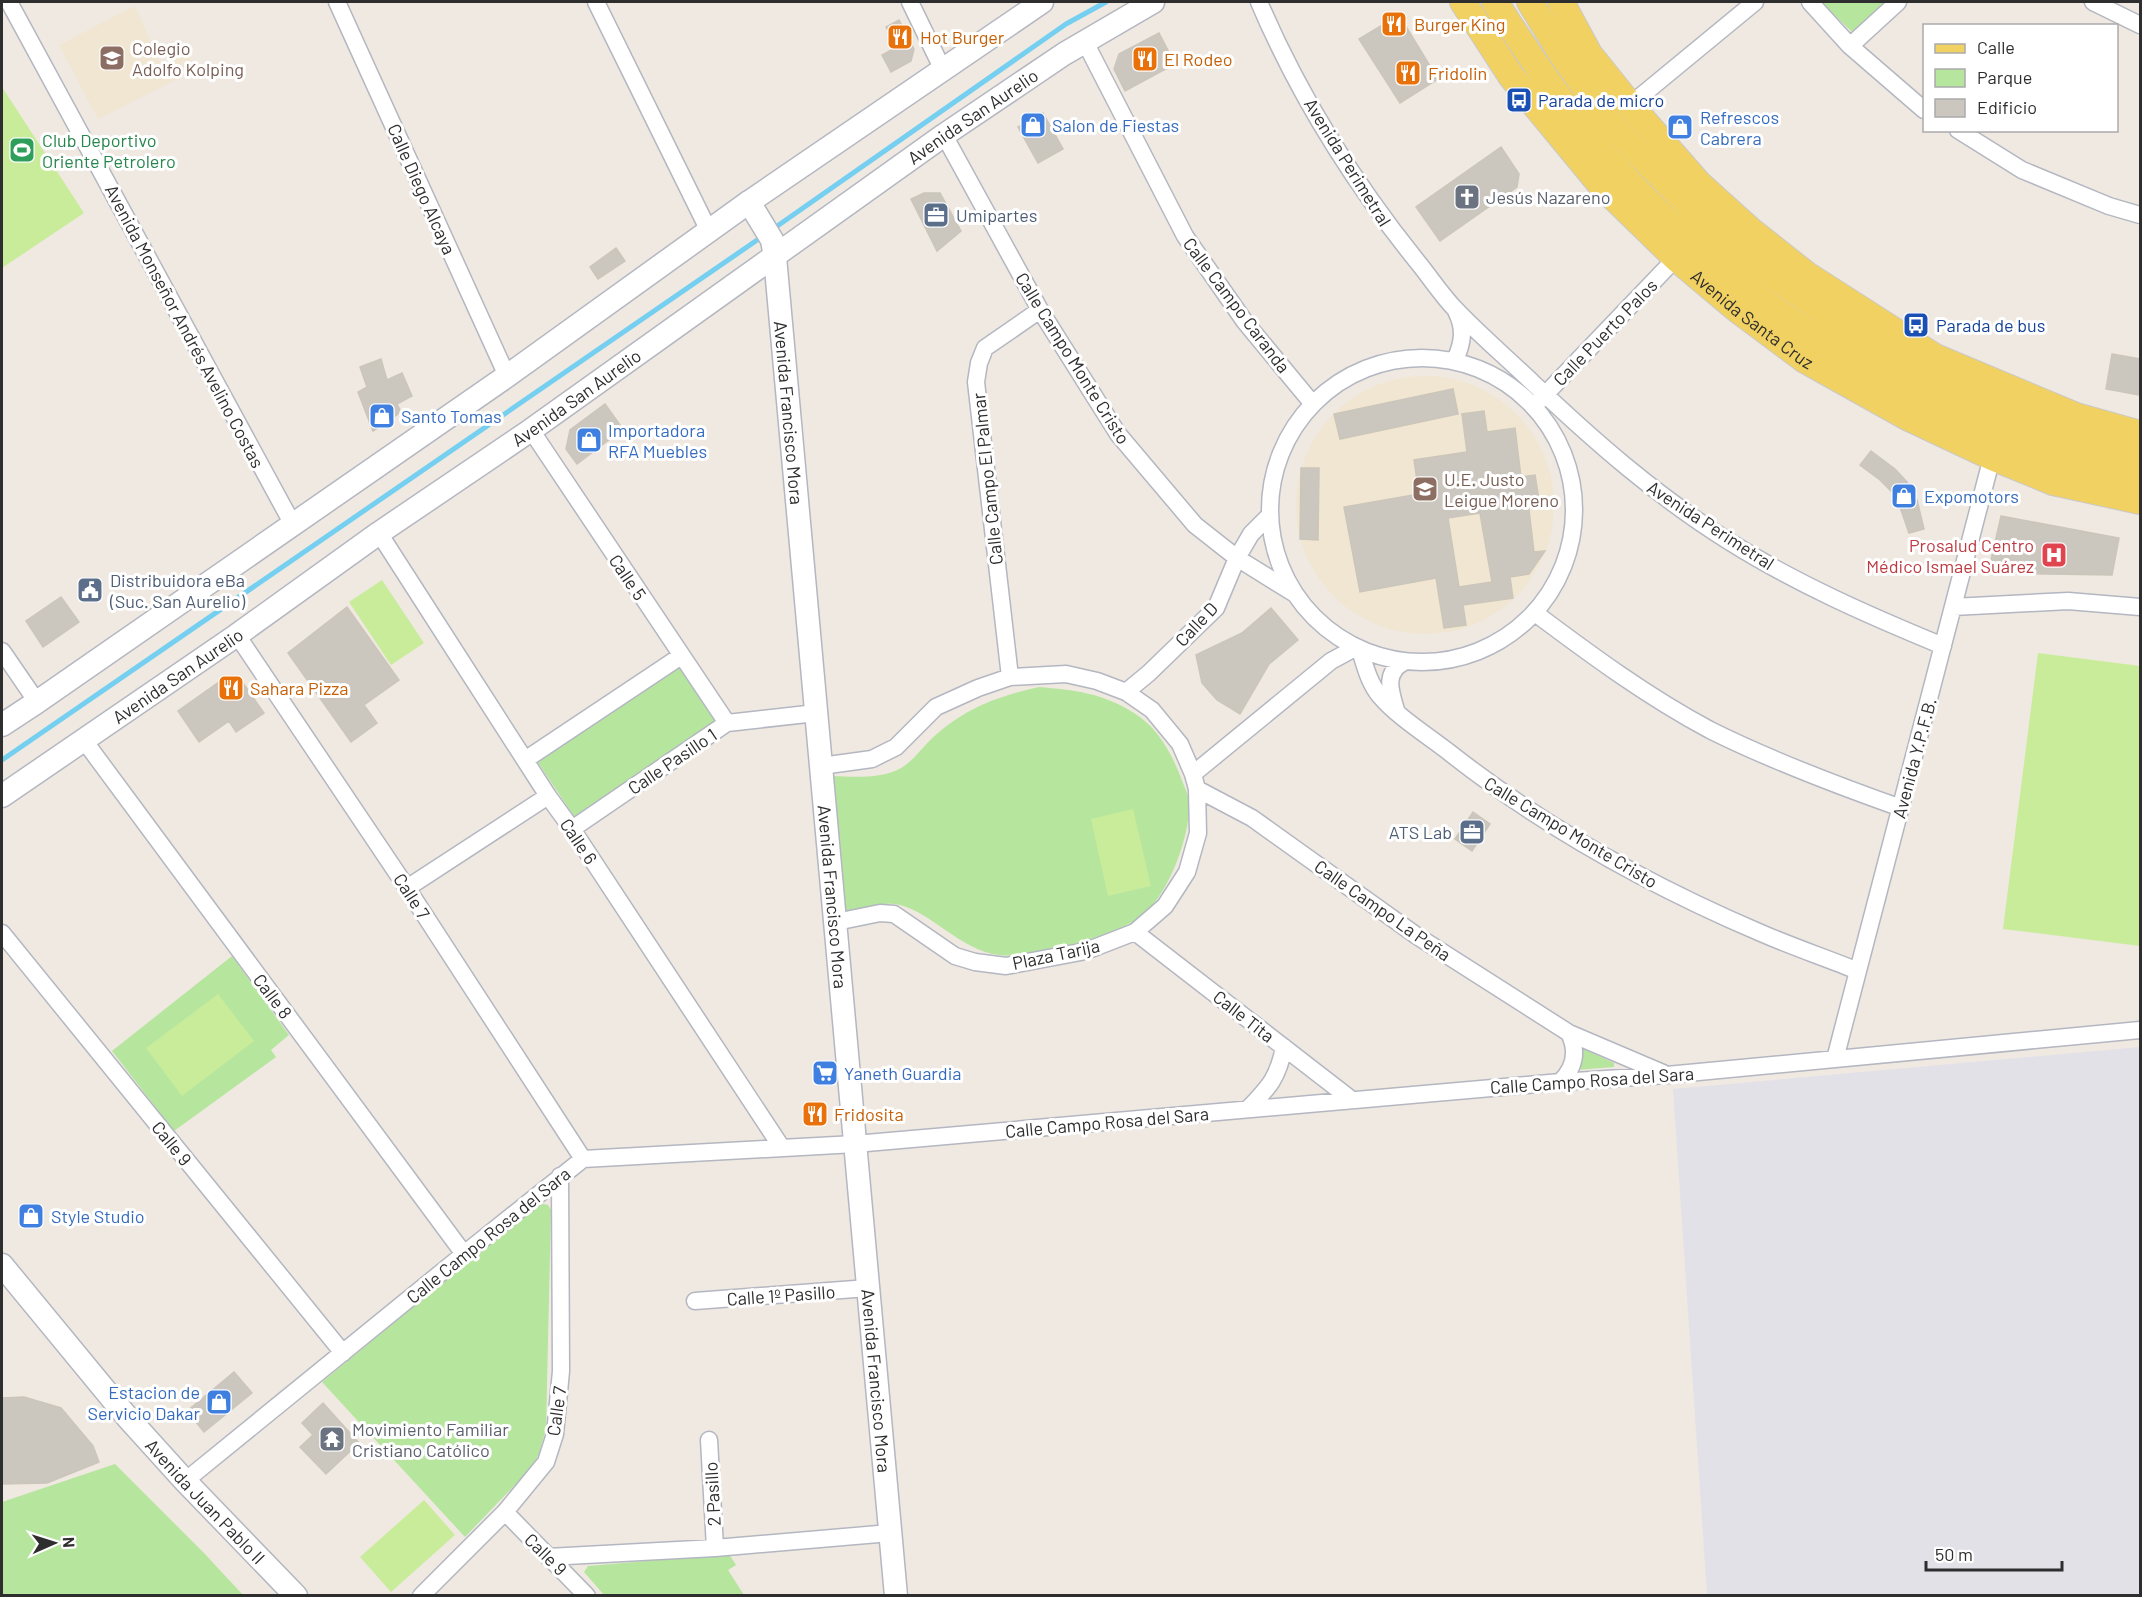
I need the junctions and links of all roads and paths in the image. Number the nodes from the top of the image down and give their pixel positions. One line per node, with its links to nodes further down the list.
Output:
1 (9, 2): 42 (street, Avenida Monseñor Andrés Avelino Costas)
2 (338, 2): 32 (street, Calle Diego Alcaya)
3 (596, 2): 26 (street)
4 (910, 2): 19 (street)
5 (1042, 2): 19 (main road)
6 (1153, 2): 17 (main road, Avenida San Aurelio)
7 (1259, 2): 30 (street, Avenida Perimetral)
8 (1463, 2): 28 (main road, Avenida Santa Cruz)
9 (1495, 2): 39 (main road, Avenida Santa Cruz)
10 (1530, 2): 37 (main road)
11 (1561, 2): 20 (main road)
12 (1755, 2): 20 (street)
13 (1810, 2): 18 (street)
14 (1898, 2): 18 (street)
15 (2093, 2): 16 (street)
16 (2140, 25)
17 (1085, 42): 23 (main road, Avenida San Aurelio); 34 (street, Calle Campo Caranda)
18 (1850, 46): 21 (street)
19 (943, 70): 24 (main road)
20 (1630, 105): 36 (main road)
21 (1923, 109)
22 (1961, 132): 25 (street)
23 (944, 135): 27 (main road, Avenida San Aurelio); 29 (street, Calle Campo Monte Cristo)
24 (752, 208): 26 (main road); 27 (main road, Avenida Francisco Mora)
25 (2140, 215)
26 (709, 231): 32 (main road)
27 (774, 248): 35 (main road, Avenida San Aurelio); 59 (main road, Avenida Francisco Mora)
28 (1676, 258): 33 (street, Calle Puerto Palos); 38 (main road, Avenida Santa Cruz)
29 (1040, 310): 44 (street, Calle Campo Monte Cristo); 55 (street, Calle Campo El Palmar)
30 (1456, 310): 31 (street, Avenida Perimetral); 33 (street, Avenida Perimetral)
31 (1455, 360): 33 (street); 34 (street)
32 (507, 376): 42 (main road)
33 (1540, 400): 48 (street); 50 (street, Avenida Perimetral)
34 (1312, 403): 41 (street)
35 (531, 430): 43 (main road, Avenida San Aurelio); 53 (street, Calle 5)
36 (2140, 434)
37 (2140, 455)
38 (1992, 457): 40 (main road, Avenida Santa Cruz); 46 (street, Avenida Y.P.F.B.)
39 (2140, 478)
40 (2140, 501)
41 (1270, 515): 44 (street, Calle D); 45 (street)
42 (292, 523): 57 (main road)
43 (379, 533): 49 (main road, Avenida San Aurelio); 63 (street, Calle 6)
44 (1237, 558): 45 (street, Calle Campo Monte Cristo); 56 (street, Calle D)
45 (1295, 594): 51 (street)
46 (1953, 607): 47 (street); 50 (street, Avenida Y.P.F.B.)
47 (2140, 607)
48 (1535, 613): 54 (street); 68 (street)
49 (237, 635): 62 (main road, Avenida San Aurelio); 70 (street, Calle 7)
50 (1943, 646): 68 (street, Avenida Y.P.F.B.)
51 (1358, 649): 54 (street); 58 (street, Calle Campo Monte Cristo); 65 (street)
52 (2, 651): 57 (street)
53 (681, 656): 60 (street, Calle 5); 63 (street)
54 (1404, 662): 58 (street)
55 (1010, 677): 56 (street, Plaza Tarija); 64 (street, Plaza Tarija)
56 (1126, 692): 65 (street, Plaza Tarija)
57 (37, 702): 61 (main road)
58 (1396, 711): 74 (street, Calle Campo Monte Cristo)
59 (816, 713): 60 (street, Calle Pasillo 1); 64 (main road, Avenida Francisco Mora)
60 (727, 723): 69 (street, Calle Pasillo 1)
61 (2, 725)
62 (82, 739): 66 (main road, Avenida San Aurelio); 87 (street, Calle 8)
63 (525, 760): 67 (street, Calle 6)
64 (821, 766): 71 (main road, Avenida Francisco Mora)
65 (1195, 781): 72 (street, Plaza Tarija); 76 (street, Calle Campo La Peña)
66 (2, 796)
67 (548, 796): 69 (street, Calle 6); 70 (street)
68 (1901, 808): 74 (street, Avenida Y.P.F.B.)
69 (572, 829): 84 (street, Calle 6)
70 (406, 888): 85 (street, Calle 7)
71 (836, 922): 72 (street, Plaza Tarija); 83 (main road, Avenida Francisco Mora)
72 (1136, 932): 77 (street, Calle Tita)
73 (2, 933): 91 (street, Calle 9)
74 (1858, 971): 78 (street, Avenida Y.P.F.B.)
75 (2140, 1030): 78 (street, Calle Campo Rosa del Sara)
76 (1569, 1034): 79 (street, Calle Campo La Peña); 80 (street)
77 (1284, 1047): 81 (street, Calle Tita); 82 (street)
78 (1835, 1059): 79 (street, Calle Campo Rosa del Sara)
79 (1667, 1074): 80 (street, Calle Campo Rosa del Sara)
80 (1560, 1082): 81 (street, Calle Campo Rosa del Sara)
81 (1352, 1100): 82 (street, Calle Campo Rosa del Sara)
82 (1248, 1109): 83 (street, Calle Campo Rosa del Sara)
83 (855, 1144): 84 (street, Calle Campo Rosa del Sara); 89 (main road, Avenida Francisco Mora)
84 (782, 1148): 85 (street, Calle Campo Rosa del Sara)
85 (583, 1159): 86 (street, Calle Campo Rosa del Sara)
86 (560, 1176): 87 (street, Calle Campo Rosa del Sara); 94 (street, Calle 7)
87 (464, 1254): 91 (street, Calle Campo Rosa del Sara)
88 (2, 1265): 93 (main road, Avenida Juan Pablo II)
89 (868, 1288): 90 (street, Calle 1º Pasillo); 95 (main road, Avenida Francisco Mora)
90 (694, 1301)
91 (343, 1353): 93 (street, Calle Campo Rosa del Sara)
92 (710, 1440): 96 (street, 2 Pasillo)
93 (185, 1481): 98 (main road, Avenida Juan Pablo II)
94 (505, 1512): 97 (street, Calle 9); 99 (street, Calle 7)
95 (890, 1533): 96 (street); 101 (main road, Avenida Francisco Mora)
96 (715, 1548): 97 (street)
97 (548, 1557): 100 (street, Calle 9)
98 (296, 1596)
99 (421, 1596)
100 (587, 1596)
101 (896, 1596)

